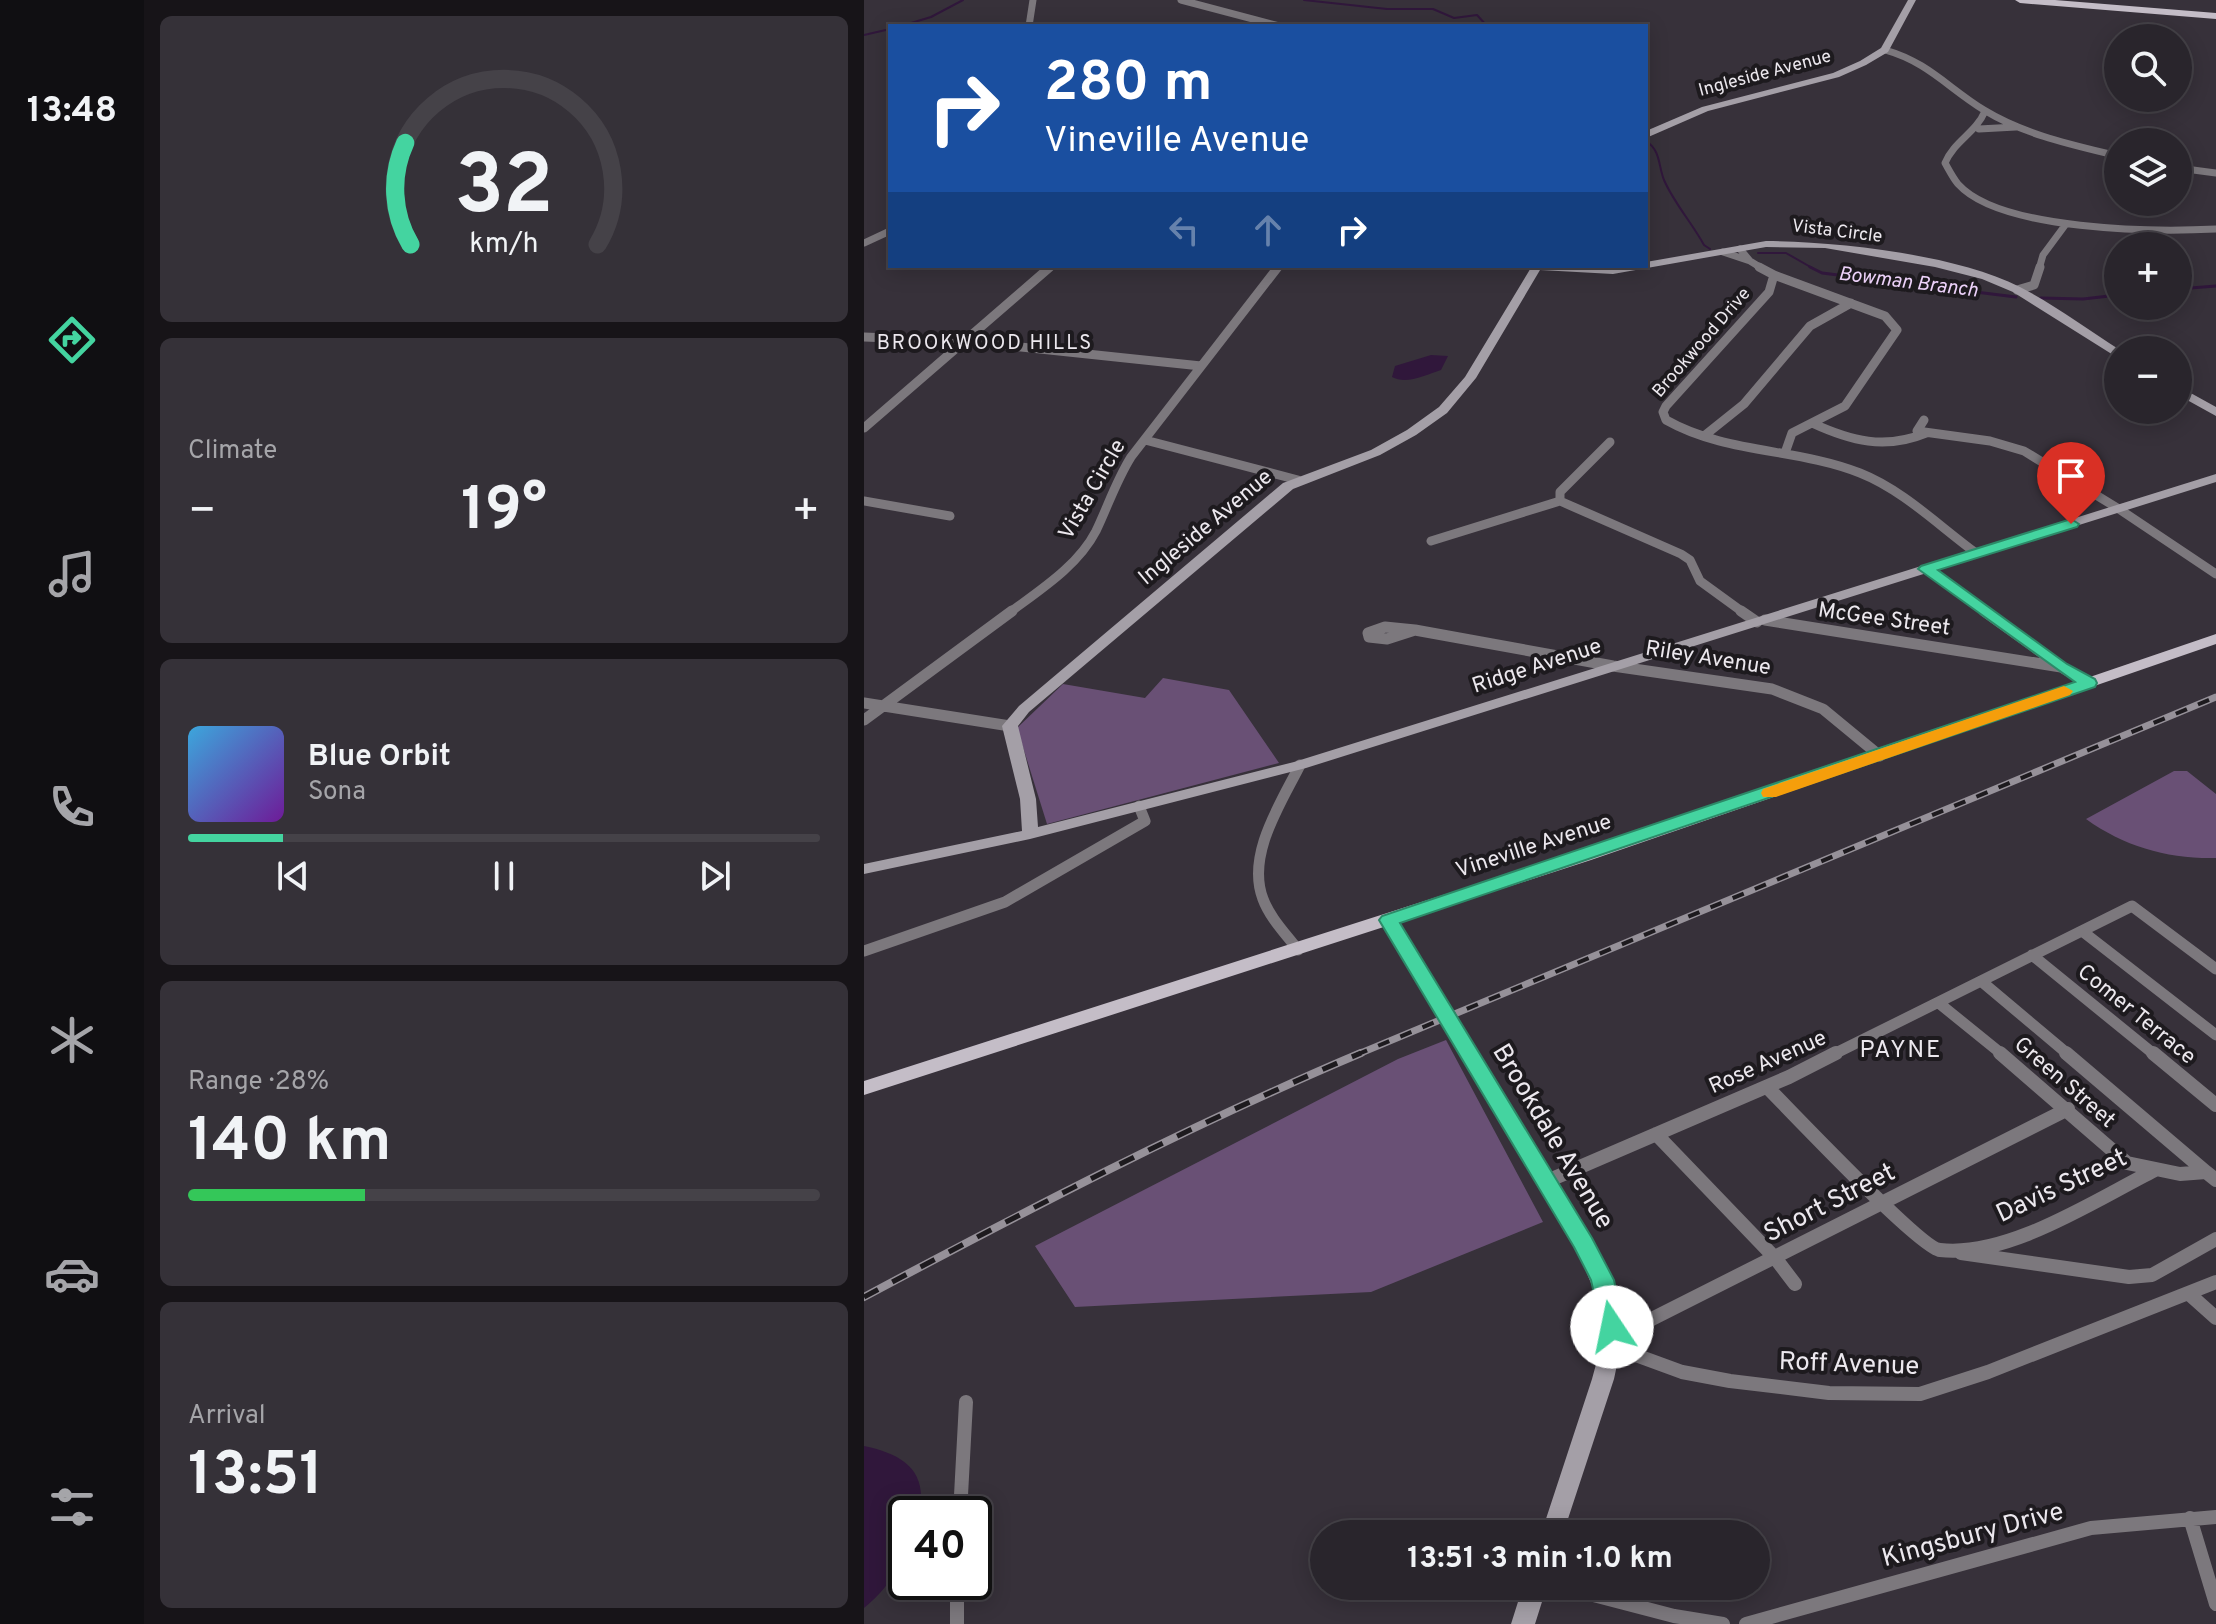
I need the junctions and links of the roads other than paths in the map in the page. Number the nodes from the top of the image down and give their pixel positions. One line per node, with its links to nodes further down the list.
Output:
1 (1033, 0): 6 (street)
2 (1181, 0): 7 (street)
3 (1912, 0): 8 (street)
4 (2020, 0): 5 (main road)
5 (2216, 16)
6 (1029, 24)
7 (1271, 24)
8 (1885, 50): 9 (street); 12 (street, Ingleside Avenue)
9 (1985, 111): 10 (street); 11 (street)
10 (2021, 127): 11 (street); 13 (street)
11 (1979, 129): 16 (street)
12 (1648, 134)
13 (2104, 152)
14 (2192, 170): 15 (street)
15 (2216, 173)
16 (2066, 224): 17 (street); 30 (street)
17 (2216, 229)
18 (888, 232): 19 (street)
19 (864, 243)
20 (1740, 249): 21 (street, Vista Circle); 22 (street, Brookwood Drive); 30 (street, Vista Circle)
21 (1723, 252): 22 (street, Brookwood Drive); 23 (street, Vista Circle)
22 (1750, 261): 29 (street, Brookwood Drive)
23 (1648, 265)
24 (1049, 268): 33 (street)
25 (1276, 268): 35 (street, Vista Circle)
26 (1568, 268): 27 (street, Vista Circle)
27 (1630, 268)
28 (1526, 272): 47 (street, Ingleside Avenue)
29 (1774, 275): 31 (street); 42 (street, Brookwood Drive)
30 (2017, 290): 34 (street, Vista Circle)
31 (1851, 303): 39 (street); 42 (street)
32 (864, 337): 33 (street)
33 (965, 341): 35 (street); 40 (street)
34 (2104, 345)
35 (1201, 366): 43 (street, Vista Circle)
36 (2192, 398): 37 (street)
37 (2216, 412)
38 (1924, 420): 41 (street)
39 (1812, 423): 41 (street); 45 (street)
40 (864, 428)
41 (1926, 433): 50 (street)
42 (1704, 436): 45 (street)
43 (1145, 440): 47 (street); 63 (street, Vista Circle)
44 (1610, 442): 49 (street)
45 (1785, 453): 53 (street)
46 (2216, 478): 50 (street, Ridge Avenue)
47 (1298, 480): 65 (street, Ingleside Avenue)
48 (864, 501): 51 (street)
49 (1560, 501): 52 (street); 56 (street)
50 (2119, 509): 53 (street, Ridge Avenue); 55 (street)
51 (950, 516)
52 (1431, 541)
53 (1976, 553): 54 (street, Ridge Avenue)
54 (1926, 569): 56 (street, Ridge Avenue); 60 (street)
55 (2216, 574)
56 (1761, 621): 59 (street, Ridge Avenue); 60 (street, McGee Street)
57 (1415, 630): 59 (street, Riley Avenue)
58 (2216, 639): 61 (main road, Vineville Avenue)
59 (1613, 666): 66 (street, Riley Avenue); 67 (street, Ridge Avenue)
60 (2061, 667): 61 (street, McGee Street)
61 (2089, 683): 66 (main road, Vineville Avenue)
62 (864, 703): 63 (street)
63 (883, 706): 64 (street, Vista Circle); 65 (street)
64 (864, 720)
65 (1010, 726): 69 (street)
66 (1880, 756): 71 (main road, Vineville Avenue)
67 (1300, 765): 68 (street, Ridge Avenue); 73 (street)
68 (1139, 806): 69 (street, Ridge Avenue); 74 (street)
69 (1030, 834): 70 (street, Ridge Avenue)
70 (864, 869)
71 (1388, 920): 73 (main road, Vineville Avenue); 87 (street, Brookdale Avenue)
72 (2082, 931): 75 (street, Rose Avenue); 76 (street, Rose Avenue); 79 (street)
73 (1298, 950): 81 (main road, Vineville Avenue)
74 (864, 951)
75 (2032, 955): 77 (street, Rose Avenue); 82 (street, Comer Terrace)
76 (2216, 969)
77 (1981, 981): 78 (street, Rose Avenue); 86 (street)
78 (1940, 1004): 80 (street, Rose Avenue); 83 (street, Green Street)
79 (2216, 1035)
80 (1767, 1087): 84 (street, Rose Avenue); 88 (street)
81 (864, 1088)
82 (2216, 1105)
83 (2068, 1109): 85 (street, Green Street); 88 (street, Short Street)
84 (1656, 1134): 87 (street, Rose Avenue); 91 (street)
85 (2155, 1170): 86 (street, Green Street); 90 (street, Davis Street)
86 (2211, 1176)
87 (1545, 1182): 96 (street, Brookdale Avenue)
88 (1885, 1203): 90 (street); 91 (street, Short Street)
89 (2216, 1239): 90 (street)
90 (1940, 1250)
91 (1776, 1259): 93 (street); 96 (street, Short Street)
92 (2216, 1282): 94 (street, Roff Avenue)
93 (1795, 1284)
94 (2188, 1293): 95 (street); 96 (street, Roff Avenue)
95 (2216, 1318)
96 (1611, 1340): 101 (street, Brookdale Avenue)
97 (966, 1402): 98 (street)
98 (961, 1496)
99 (2216, 1517): 100 (street, Kingsbury Drive)
100 (2190, 1518): 105 (street); 109 (street, Kingsbury Drive)
101 (1557, 1520)
102 (957, 1600): 106 (street)
103 (1531, 1600): 107 (street)
104 (1613, 1600): 108 (street)
105 (2216, 1604)
106 (957, 1624)
107 (1523, 1624)
108 (1723, 1624)
109 (1746, 1624)

